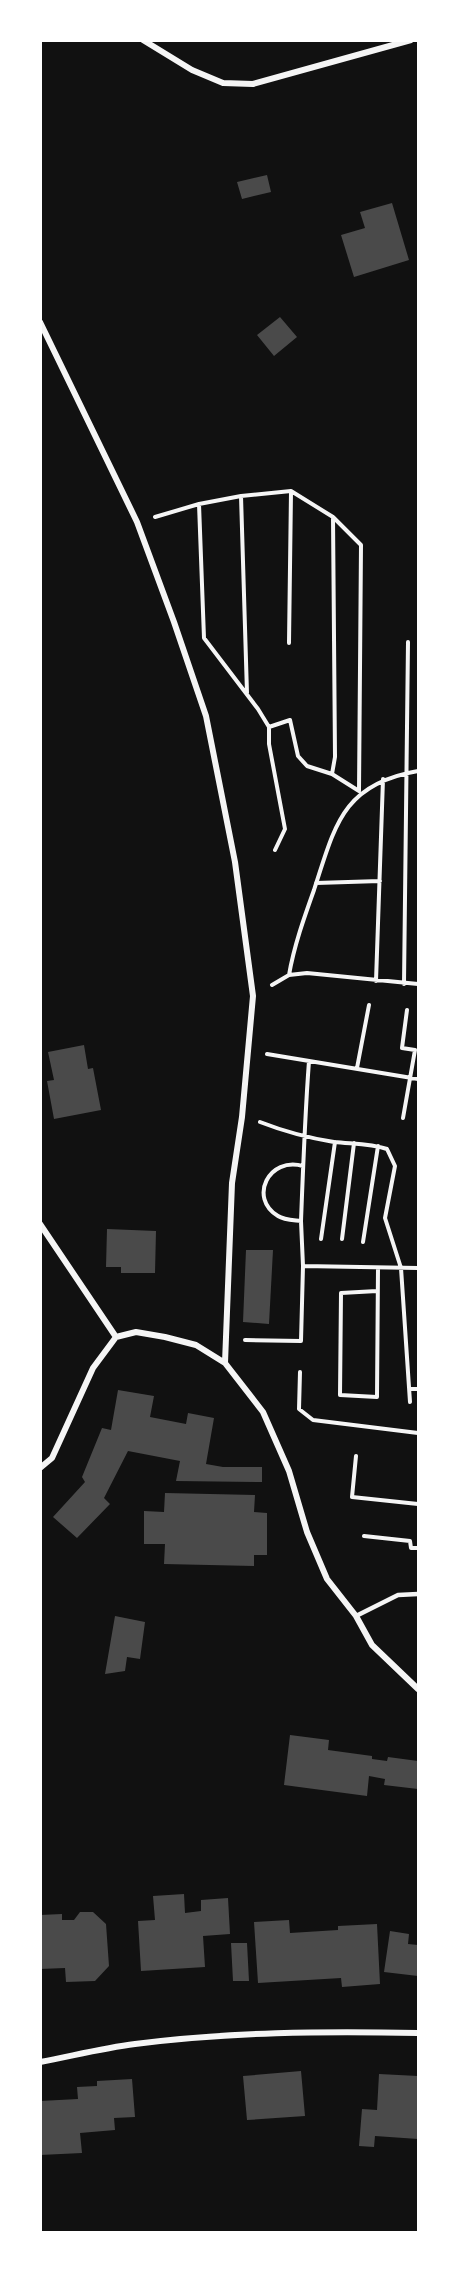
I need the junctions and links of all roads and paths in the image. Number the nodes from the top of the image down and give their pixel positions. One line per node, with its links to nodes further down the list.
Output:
1 (143, 40): 2 (street)
2 (411, 40)
3 (40, 322): 52 (street)
4 (291, 491): 5 (path); 7 (path); 10 (path)
5 (241, 496): 6 (path); 11 (path)
6 (199, 504): 8 (path); 11 (path)
7 (333, 517): 14 (path); 17 (path)
8 (152, 518)
9 (408, 642): 15 (path)
10 (289, 643)
11 (247, 694): 12 (path)
12 (269, 727): 14 (path); 18 (path)
13 (418, 771): 15 (path)
14 (332, 774): 17 (path)
15 (406, 774): 16 (path); 23 (path)
16 (383, 779): 17 (path); 19 (path)
17 (361, 792): 20 (path)
18 (275, 850)
19 (380, 881): 20 (path); 22 (path)
20 (316, 883): 21 (path)
21 (289, 975): 22 (path); 25 (path)
22 (376, 981): 23 (path)
23 (404, 984): 24 (path)
24 (418, 984)
25 (268, 988)
26 (369, 1005): 30 (path)
27 (407, 1010): 31 (path)
28 (262, 1053): 29 (path)
29 (309, 1061): 30 (path); 35 (path)
30 (357, 1068): 31 (path)
31 (410, 1077): 32 (path); 33 (path)
32 (418, 1078)
33 (403, 1118)
34 (264, 1123): 35 (path)
35 (303, 1135): 36 (path); 39 (path)
36 (335, 1142): 37 (path); 42 (path)
37 (354, 1143): 38 (path); 43 (path)
38 (378, 1146): 44 (path); 47 (path)
39 (303, 1166): 40 (path); 40 (path)
40 (301, 1221): 45 (path)
41 (40, 1224): 50 (street)
42 (321, 1239)
43 (342, 1239)
44 (363, 1242)
45 (303, 1266): 46 (path); 51 (path)
46 (378, 1268): 47 (path); 49 (path)
47 (401, 1268): 48 (path); 54 (path)
48 (418, 1268)
49 (377, 1292): 49 (path)
50 (116, 1337): 52 (street); 59 (street)
51 (242, 1340)
52 (225, 1363): 64 (street)
53 (300, 1372): 57 (path)
54 (410, 1389): 55 (path); 56 (path)
55 (418, 1389)
56 (410, 1402)
57 (418, 1433)
58 (356, 1456): 60 (path)
59 (40, 1468)
60 (418, 1504)
61 (364, 1536): 62 (path)
62 (418, 1548)
63 (418, 1594): 64 (lane)
64 (356, 1616): 65 (street)
65 (418, 1689)
66 (418, 2033): 67 (street)
67 (40, 2062)

